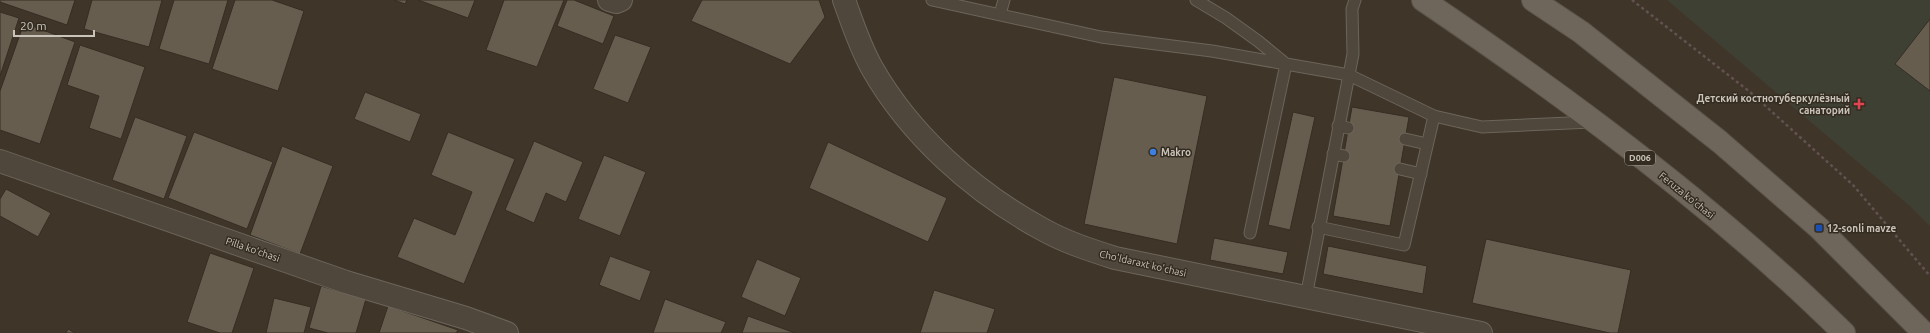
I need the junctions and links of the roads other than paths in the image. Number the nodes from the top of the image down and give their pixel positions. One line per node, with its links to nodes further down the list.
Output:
1 (608, 0): 2 (street)
2 (621, 0)
3 (844, 0): 22 (street, Cho'ldaraxt ko'chasi)
4 (932, 0): 10 (lane)
5 (1004, 0): 10 (lane)
6 (1196, 0): 11 (lane)
7 (1354, 0): 12 (lane)
8 (1423, 0): 14 (main road, Feruza ko'chasi / D006)
9 (1534, 0): 26 (main road)
10 (1000, 14): 11 (lane)
11 (1286, 64): 12 (lane); 21 (lane)
12 (1349, 75): 13 (lane); 20 (lane)
13 (1434, 116): 14 (lane); 16 (lane)
14 (1595, 122): 25 (main road, Feruza ko'chasi / D006)
15 (1405, 139): 16 (lane)
16 (1427, 144): 19 (lane)
17 (0, 161): 23 (street, Pilla ko‘chasi)
18 (1400, 169): 19 (lane)
19 (1421, 174): 20 (lane)
20 (1318, 227): 22 (lane)
21 (1250, 233)
22 (1306, 297): 24 (street, Cho'ldaraxt ko'chasi)
23 (507, 333)
24 (1481, 333)
25 (1844, 333)
26 (1924, 333)

